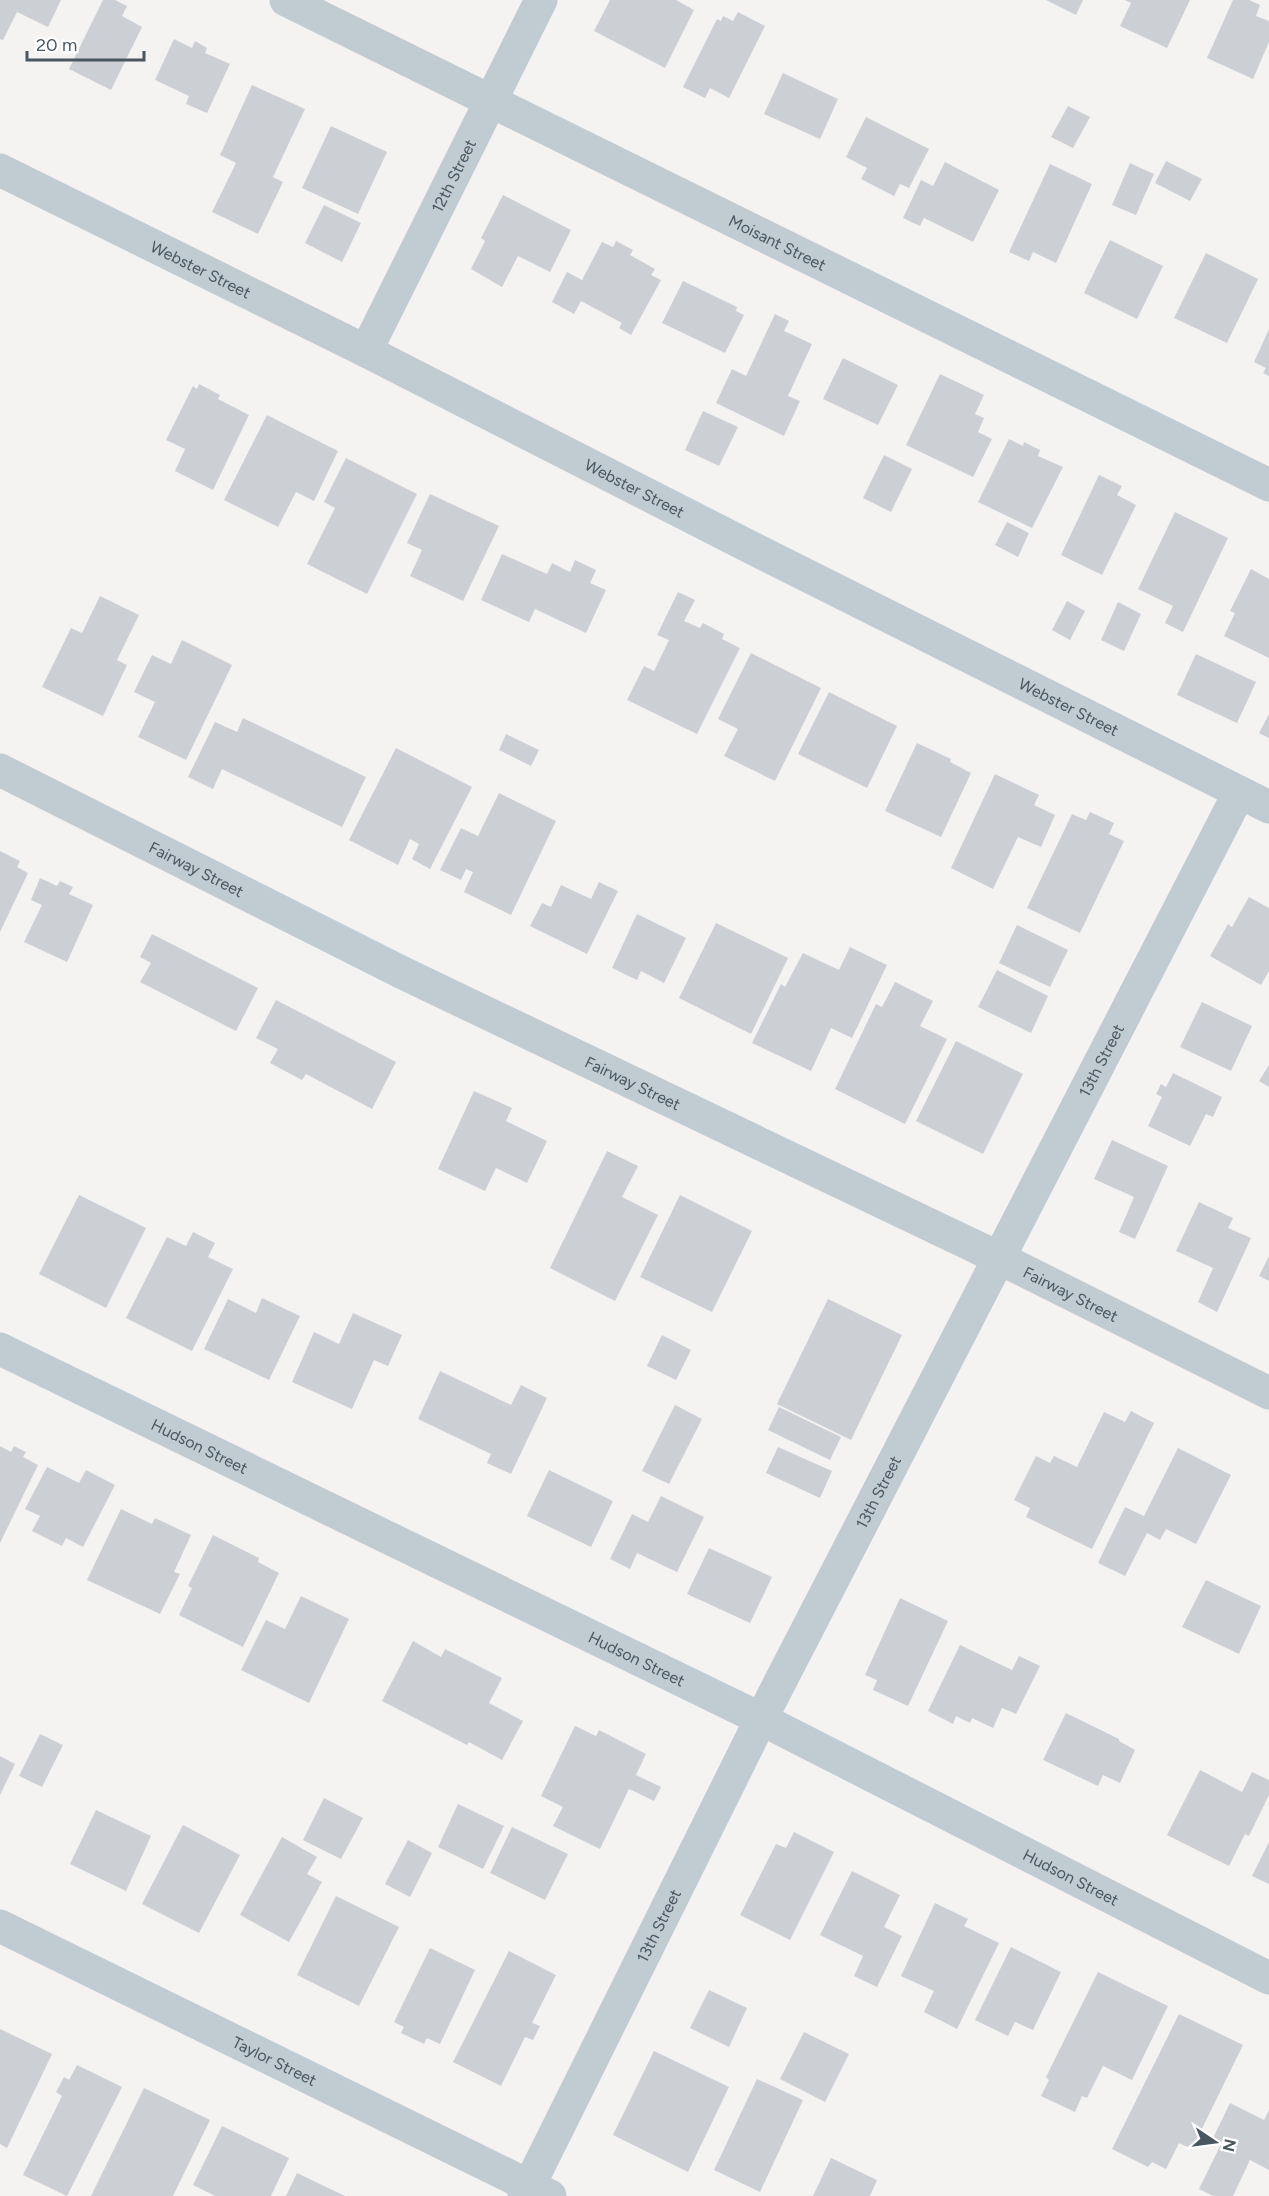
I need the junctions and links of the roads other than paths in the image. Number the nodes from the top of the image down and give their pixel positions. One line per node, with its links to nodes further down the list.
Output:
1 (286, 0): 3 (street, Moisant Street)
2 (541, 0): 3 (street, 12th Street)
3 (492, 101): 5 (street, 12th Street); 6 (street, Moisant Street)
4 (0, 170): 5 (street, Webster Street)
5 (366, 351): 8 (street, Webster Street)
6 (1269, 485)
7 (0, 770): 10 (street, Fairway Street)
8 (1239, 793): 9 (street, Webster Street); 10 (street, 13th Street)
9 (1269, 807)
10 (999, 1258): 12 (street, Fairway Street); 13 (street, 13th Street)
11 (0, 1349): 13 (street, Hudson Street)
12 (1269, 1393)
13 (761, 1719): 15 (street, Hudson Street); 16 (street, 13th Street)
14 (0, 1926): 16 (street, Taylor Street)
15 (1269, 1977)
16 (535, 2192)

